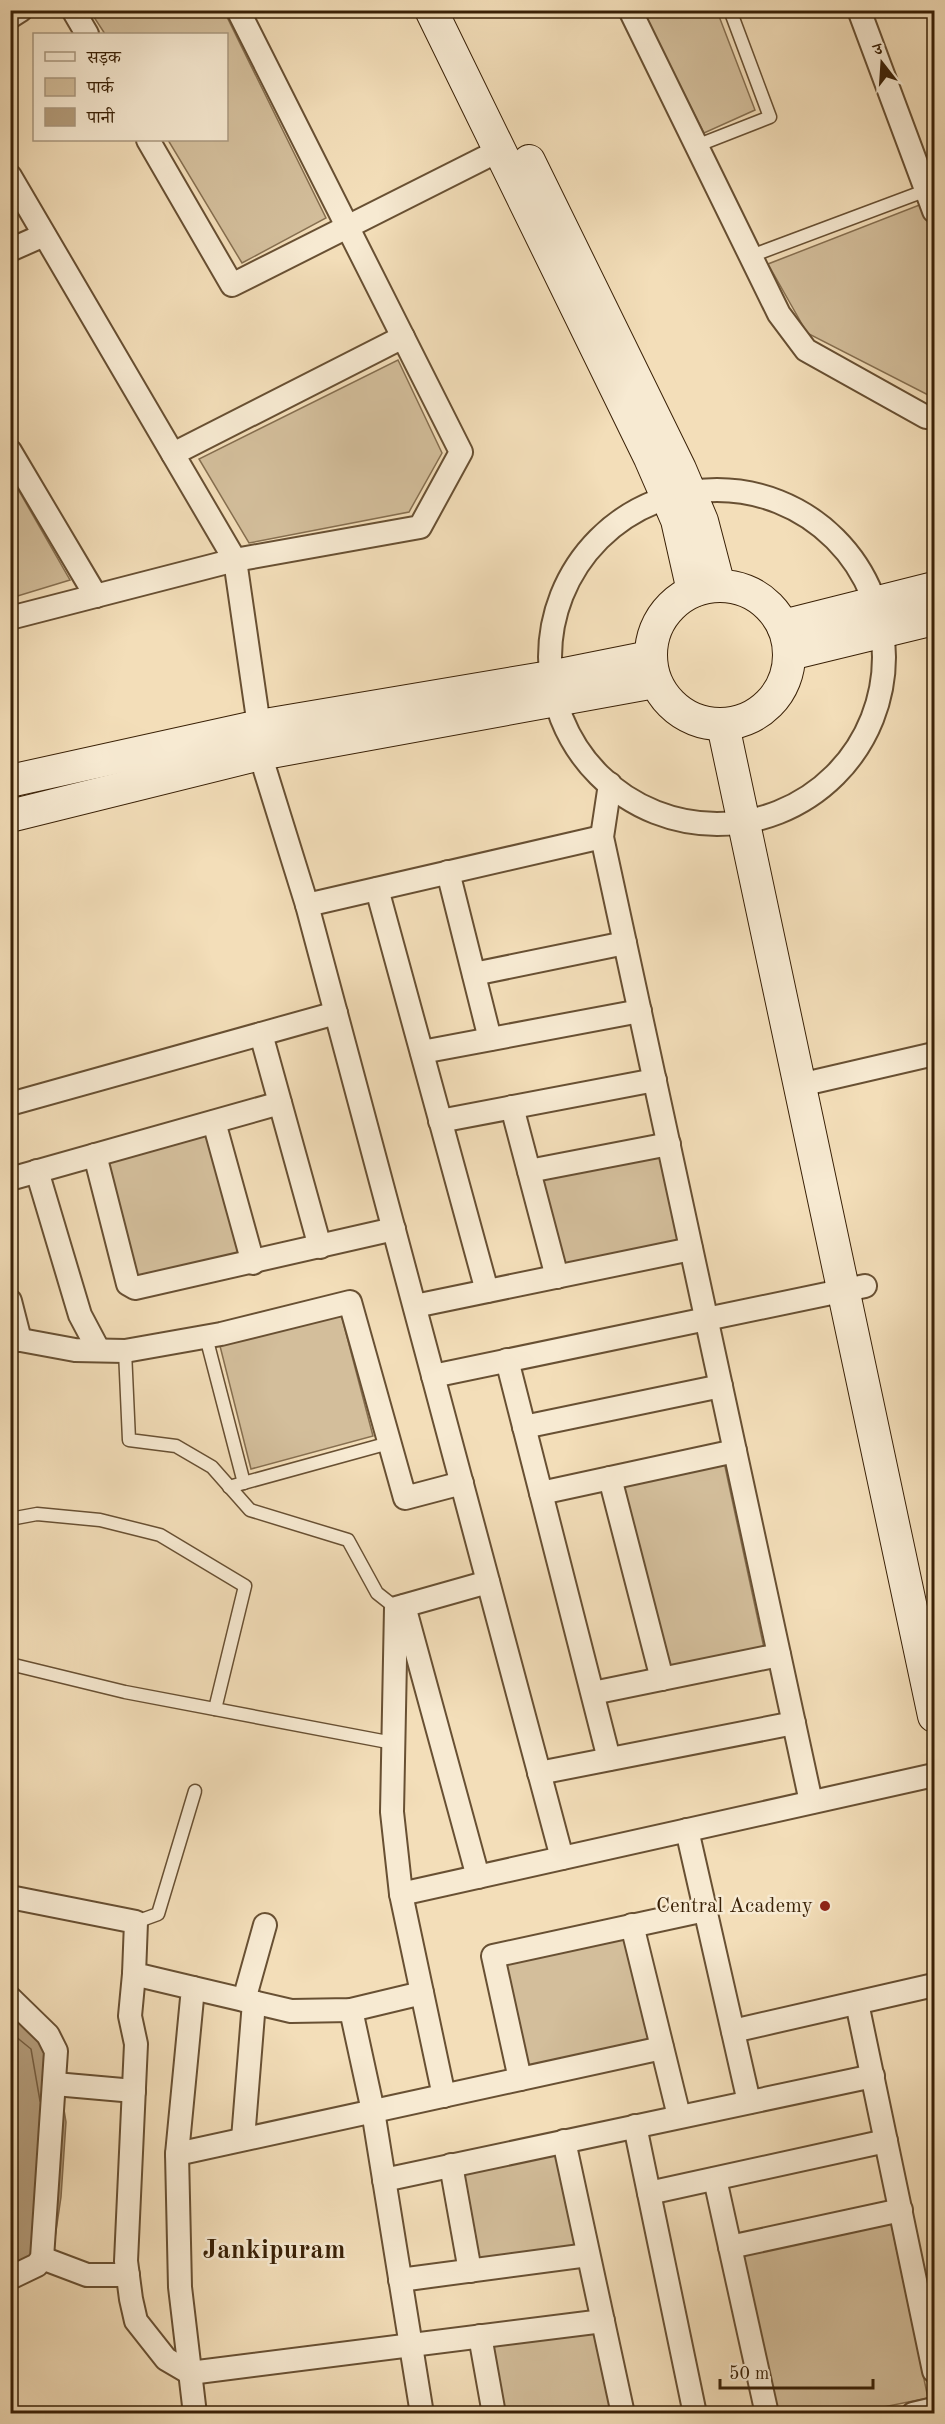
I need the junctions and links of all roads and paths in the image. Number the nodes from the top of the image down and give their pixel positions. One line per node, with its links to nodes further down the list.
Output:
1 (21, 10): 9 (street)
2 (73, 10): 10 (street)
3 (238, 10): 16 (street)
4 (431, 10): 13 (street)
5 (453, 10): 24 (street)
6 (630, 10): 12 (street)
7 (730, 10): 12 (lane)
8 (859, 10): 15 (street)
9 (10, 17)
10 (86, 33)
11 (149, 141): 16 (street)
12 (696, 146): 19 (street)
13 (500, 150): 16 (street); 24 (street)
14 (10, 176): 17 (street)
15 (931, 201): 19 (lane)
16 (347, 226): 20 (street)
17 (44, 235): 18 (street); 23 (street)
18 (10, 250)
19 (751, 256): 21 (street)
20 (403, 337): 23 (street); 25 (street)
21 (934, 417)
22 (10, 451): 28 (street)
23 (173, 454): 25 (street)
24 (679, 495): 26 (street); 29 (street); 34 (street)
25 (235, 560): 28 (street); 36 (street)
26 (706, 588): 32 (street); 33 (street)
27 (934, 588): 29 (street)
28 (96, 596): 30 (street)
29 (879, 617): 31 (street); 32 (street); 40 (street)
30 (10, 618)
31 (934, 619)
32 (786, 640): 35 (street)
33 (652, 670): 34 (street); 35 (street)
34 (550, 690): 36 (street); 38 (street)
35 (733, 723): 40 (street)
36 (259, 740): 37 (street); 39 (street); 44 (street)
37 (10, 781)
38 (610, 784): 40 (street); 41 (street)
39 (10, 816)
40 (754, 820): 54 (street)
41 (602, 837): 42 (street); 45 (street)
42 (448, 872): 43 (street); 46 (street)
43 (377, 888): 44 (street); 51 (street)
44 (307, 904): 48 (street)
45 (625, 943): 46 (street); 47 (street)
46 (474, 974): 50 (street)
47 (640, 1011): 50 (street); 53 (street)
48 (336, 1013): 49 (street); 65 (street)
49 (261, 1034): 55 (street); 56 (street)
50 (490, 1039): 51 (street)
51 (422, 1052): 58 (street)
52 (934, 1054): 54 (street)
53 (655, 1080): 57 (street); 60 (street)
54 (810, 1083): 70 (street)
55 (280, 1103): 59 (street); 66 (street)
56 (10, 1104)
57 (512, 1107): 58 (street); 63 (street)
58 (440, 1121): 71 (street)
59 (214, 1122): 61 (street); 68 (street)
60 (669, 1144): 63 (street); 67 (street)
61 (95, 1155): 62 (street); 68 (street)
62 (37, 1171): 64 (street); 77 (street)
63 (529, 1171): 69 (street)
64 (10, 1179)
65 (394, 1229): 66 (street); 73 (street)
66 (320, 1247): 68 (street)
67 (691, 1249): 69 (street); 74 (street)
68 (253, 1263)
69 (557, 1277): 71 (street)
70 (854, 1288): 74 (street); 93 (street)
71 (487, 1291): 73 (street)
72 (10, 1301): 76 (street)
73 (414, 1306): 80 (street)
74 (706, 1319): 79 (street); 81 (street)
75 (206, 1337): 78 (street); 83 (street); 86 (lane)
76 (15, 1339): 77 (street)
77 (98, 1349): 78 (street)
78 (125, 1351): 88 (lane)
79 (507, 1360): 80 (street); 82 (street)
80 (433, 1376): 87 (street)
81 (721, 1386): 82 (street); 84 (street)
82 (524, 1427): 89 (street)
83 (389, 1443): 86 (lane); 87 (street)
84 (735, 1451): 85 (street); 94 (street)
85 (610, 1478): 89 (street); 96 (street)
86 (244, 1483): 88 (lane)
87 (462, 1483): 91 (street)
88 (230, 1487): 92 (lane)
89 (541, 1492): 97 (street)
90 (10, 1520): 98 (lane)
91 (488, 1582): 92 (street); 103 (street)
92 (400, 1607): 101 (street); 109 (street)
93 (929, 1625): 99 (street)
94 (779, 1655): 96 (street); 100 (street)
95 (10, 1664): 98 (lane)
96 (662, 1679): 97 (street)
97 (592, 1693): 102 (street)
98 (215, 1709): 101 (lane)
99 (934, 1716)
100 (794, 1723): 102 (street); 106 (street)
101 (393, 1743): 110 (street)
102 (609, 1759): 103 (street)
103 (539, 1773): 108 (street)
104 (934, 1775): 106 (street)
105 (195, 1791): 113 (lane)
106 (811, 1802): 107 (street)
107 (687, 1830): 108 (street); 112 (street)
108 (562, 1858): 109 (street)
109 (478, 1877): 110 (street)
110 (401, 1894): 119 (street)
111 (10, 1897): 113 (street)
112 (705, 1910): 115 (street); 124 (street)
113 (136, 1922): 116 (street)
114 (265, 1925): 121 (street)
115 (632, 1926): 125 (street); 127 (street)
116 (134, 1974): 118 (street); 129 (street)
117 (934, 1985): 122 (street)
118 (193, 1988): 121 (street); 138 (street)
119 (422, 1993): 123 (street); 130 (street)
120 (10, 1998): 128 (street)
121 (249, 2001): 123 (street); 135 (street)
122 (857, 2003): 124 (street); 126 (street)
123 (351, 2010): 132 (street)
124 (733, 2031): 131 (street)
125 (662, 2048): 127 (street); 133 (street)
126 (873, 2076): 131 (street); 137 (street)
127 (520, 2079): 130 (street)
128 (54, 2084): 129 (street); 146 (street)
129 (134, 2091): 148 (street)
130 (444, 2096): 132 (street)
131 (749, 2102): 133 (street)
132 (372, 2112): 135 (street); 141 (street)
133 (679, 2116): 134 (street)
134 (635, 2126): 136 (street); 142 (street)
135 (243, 2139): 138 (street)
136 (564, 2141): 139 (street); 145 (street)
137 (886, 2141): 140 (street); 143 (street)
138 (177, 2154): 155 (street)
139 (451, 2165): 141 (street); 147 (street)
140 (715, 2179): 142 (street); 144 (street)
141 (384, 2180): 150 (street)
142 (649, 2193): 161 (street)
143 (901, 2210): 144 (street); 154 (street)
144 (730, 2247): 162 (street)
145 (588, 2255): 147 (street); 151 (street)
146 (42, 2258): 148 (street); 149 (street)
147 (470, 2271): 150 (street)
148 (128, 2274): 155 (street)
149 (10, 2278)
150 (400, 2280): 153 (street)
151 (603, 2320): 152 (street); 160 (street)
152 (480, 2336): 153 (street); 159 (street)
153 (411, 2345): 155 (street); 158 (street)
154 (934, 2371)
155 (190, 2373): 157 (street)
156 (934, 2409): 163 (street)
157 (195, 2414)
158 (422, 2414)
159 (494, 2414)
160 (623, 2414)
161 (695, 2414)
162 (767, 2414)
163 (913, 2414)

